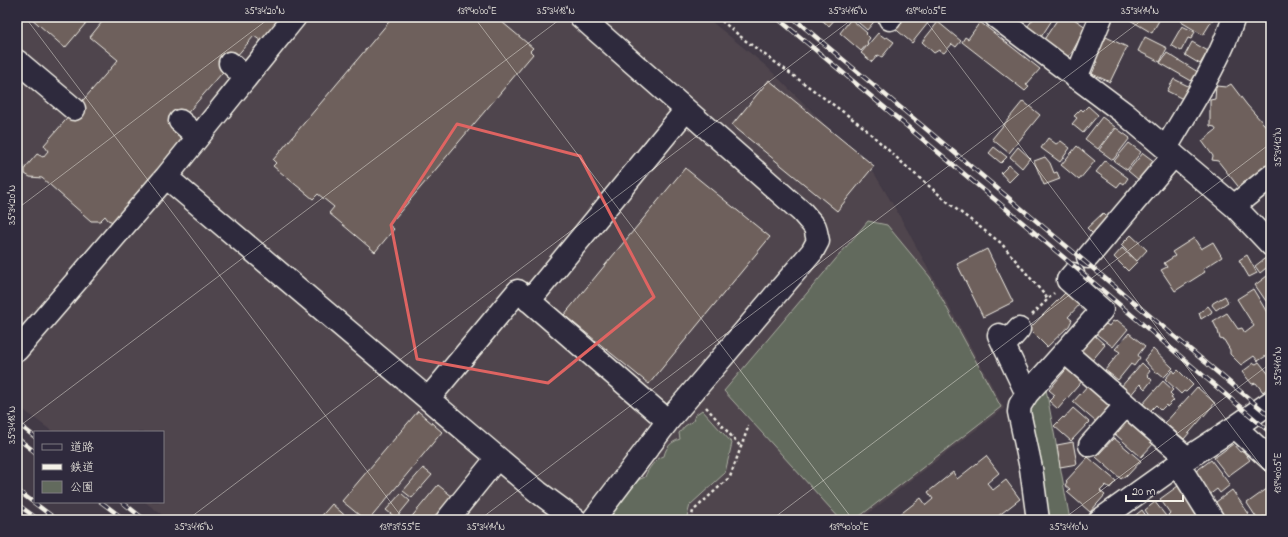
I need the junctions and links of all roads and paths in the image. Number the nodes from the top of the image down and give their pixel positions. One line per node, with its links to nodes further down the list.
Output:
1 (295, 17): 9 (street)
2 (581, 17): 12 (street)
3 (717, 17): 22 (path)
4 (996, 17): 10 (street)
5 (1100, 17): 10 (street)
6 (1234, 17): 15 (street)
7 (17, 61): 11 (street)
8 (230, 63): 9 (street)
9 (246, 78): 14 (street)
10 (1076, 78): 15 (street)
11 (74, 109)
12 (686, 110): 23 (street); 27 (street)
13 (180, 121): 14 (street)
14 (198, 137): 17 (street)
15 (1170, 152): 18 (street); 20 (street)
16 (1271, 176): 18 (street)
17 (166, 177): 25 (street); 29 (street)
18 (1234, 206): 19 (street)
19 (1271, 245)
20 (1088, 257)
21 (1070, 277): 22 (path); 26 (street)
22 (1048, 299): 24 (path)
23 (529, 301): 29 (street); 32 (street)
24 (1007, 337): 28 (street)
25 (17, 350)
26 (1065, 352): 28 (street); 31 (street)
27 (693, 392): 32 (street); 36 (path)
28 (1027, 394): 45 (street)
29 (428, 399): 37 (street)
30 (1271, 402): 33 (street)
31 (1126, 405): 35 (street); 39 (street)
32 (668, 421): 43 (street)
33 (1243, 422): 38 (street); 39 (street)
34 (749, 425): 36 (path)
35 (1090, 445)
36 (741, 447): 44 (path)
37 (497, 458): 41 (street); 42 (street)
38 (1271, 460)
39 (1182, 462): 40 (street); 46 (street)
40 (1113, 517)
41 (446, 520)
42 (576, 520)
43 (593, 520)
44 (691, 520)
45 (1038, 520)
46 (1213, 520)

